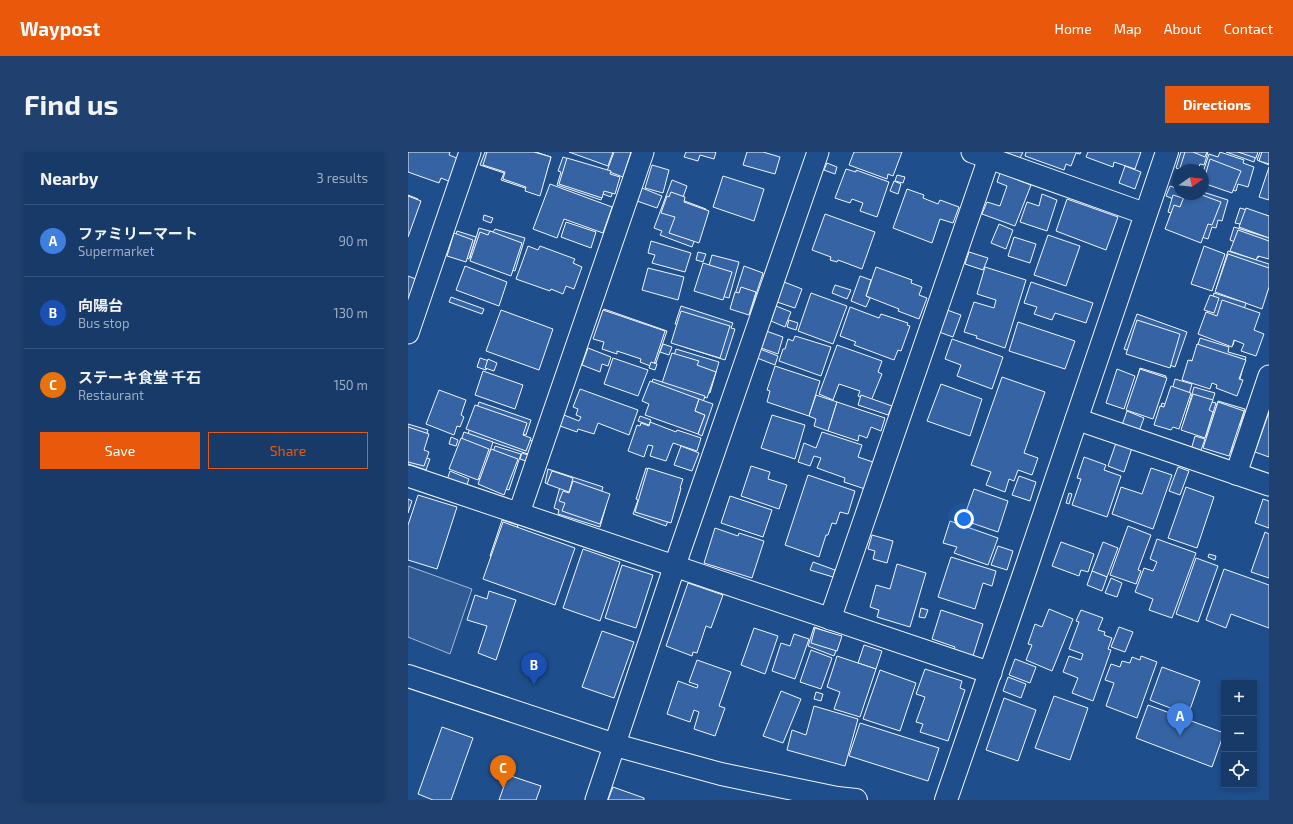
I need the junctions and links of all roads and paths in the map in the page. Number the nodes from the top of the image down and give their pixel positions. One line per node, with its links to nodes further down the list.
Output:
1 (470, 152): 7 (street)
2 (643, 152): 13 (street)
3 (818, 152): 14 (street)
4 (1167, 152): 6 (street)
5 (980, 155): 6 (street); 15 (street)
6 (1146, 214): 9 (street)
7 (408, 333)
8 (1269, 376): 10 (street)
9 (1076, 419): 10 (street); 16 (street)
10 (1236, 474): 12 (street)
11 (408, 476): 13 (street)
12 (1269, 485)
13 (519, 513): 14 (street)
14 (675, 565): 15 (street); 18 (street)
15 (830, 619): 16 (street)
16 (991, 673): 21 (street)
17 (408, 676): 18 (street)
18 (615, 745): 19 (street); 20 (street)
19 (596, 800)
20 (856, 800)
21 (946, 800)

